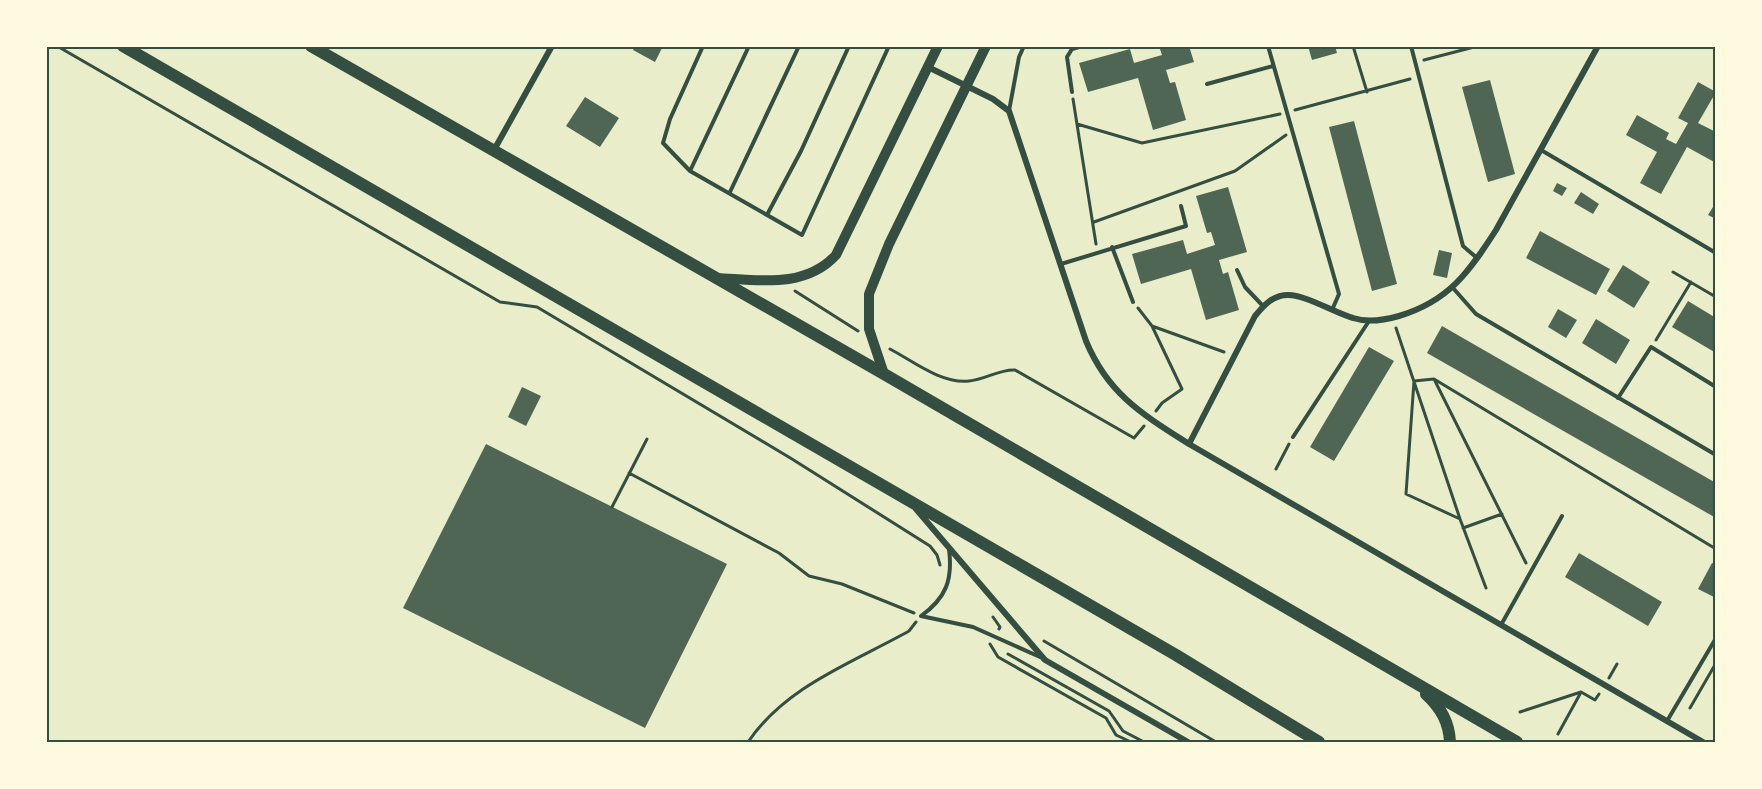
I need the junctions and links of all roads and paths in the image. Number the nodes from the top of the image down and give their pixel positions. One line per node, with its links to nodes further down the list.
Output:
1 (57, 46): 80 (path)
2 (123, 46): 71 (highway)
3 (311, 46): 31 (highway)
4 (552, 46): 31 (street)
5 (703, 46): 33 (lane)
6 (749, 46): 33 (lane)
7 (799, 46): 34 (lane)
8 (849, 46): 36 (lane)
9 (889, 46): 36 (lane)
10 (938, 46): 21 (main road)
11 (986, 46): 24 (main road)
12 (1024, 46): 27 (lane)
13 (1083, 46): 25 (lane)
14 (1268, 46): 20 (lane)
15 (1353, 46): 26 (path)
16 (1411, 46): 19 (lane)
17 (1478, 46): 19 (path)
18 (1598, 46): 32 (street)
19 (1416, 62): 22 (lane)
20 (1273, 66): 23 (lane); 28 (lane)
21 (928, 68): 24 (street); 46 (main road)
22 (1420, 76): 26 (path); 41 (lane)
23 (1207, 84)
24 (967, 87): 27 (street); 56 (main road)
25 (1072, 92): 29 (path)
26 (1367, 92): 28 (path)
27 (1009, 111): 42 (street)
28 (1286, 112): 29 (path); 30 (lane)
29 (1077, 124): 37 (path)
30 (1293, 131): 37 (path); 52 (lane)
31 (494, 150): 45 (highway)
32 (1540, 150): 40 (lane); 41 (street)
33 (690, 171): 34 (lane)
34 (730, 192): 36 (lane)
35 (1181, 206): 38 (lane)
36 (768, 213)
37 (1094, 222): 39 (path)
38 (1112, 247): 39 (lane); 50 (lane)
39 (1097, 252): 42 (lane)
40 (1716, 253)
41 (1478, 258): 48 (street)
42 (1061, 264): 64 (street)
43 (1237, 270): 51 (lane)
44 (1673, 272): 47 (path)
45 (717, 278): 46 (main road); 59 (highway)
46 (781, 280): 56 (path)
47 (1691, 282): 49 (path); 57 (path)
48 (1453, 288): 53 (street); 63 (lane)
49 (1716, 297)
50 (1133, 302): 55 (path)
51 (1263, 306): 52 (street); 58 (street)
52 (1332, 311): 54 (street)
53 (1393, 317): 54 (street); 61 (path)
54 (1369, 321): 65 (lane)
55 (1152, 326): 58 (path); 64 (path)
56 (872, 340): 59 (main road); 64 (path)
57 (1651, 347): 62 (lane); 63 (lane)
58 (1234, 356): 67 (street)
59 (884, 374): 91 (highway)
60 (1434, 379): 61 (path); 73 (path); 78 (path)
61 (1414, 381): 75 (path); 75 (path)
62 (1716, 387)
63 (1618, 398): 68 (lane)
64 (1149, 419): 67 (street)
65 (1293, 438): 69 (path)
66 (647, 439): 70 (path)
67 (1189, 444): 84 (street)
68 (1716, 455)
69 (1276, 469)
70 (629, 473): 72 (path); 83 (path)
71 (908, 499): 77 (street); 102 (highway)
72 (612, 507)
73 (1502, 514): 76 (path); 79 (path)
74 (1562, 516): 79 (lane)
75 (1460, 519): 76 (path)
76 (1463, 528): 81 (path)
77 (949, 546): 80 (lane); 88 (street)
78 (1716, 549)
79 (1531, 572): 84 (lane)
80 (949, 580): 83 (lane)
81 (1486, 588)
82 (988, 611): 85 (path)
83 (921, 616): 85 (lane); 98 (path)
84 (1501, 625): 92 (street)
85 (994, 634): 88 (lane); 99 (path)
86 (1040, 637): 101 (path)
87 (1716, 638): 96 (lane)
88 (1045, 660): 100 (street)
89 (1716, 663): 94 (path)
90 (1617, 664): 92 (path)
91 (1411, 680): 103 (highway); 104 (highway)
92 (1604, 686): 93 (path); 96 (street)
93 (1581, 692): 95 (path); 97 (path)
94 (1690, 708)
95 (1520, 712)
96 (1666, 722): 105 (street)
97 (1558, 734)
98 (748, 742)
99 (1131, 742)
100 (1188, 742)
101 (1216, 742)
102 (1318, 742)
103 (1450, 742)
104 (1517, 742)
105 (1703, 742)

